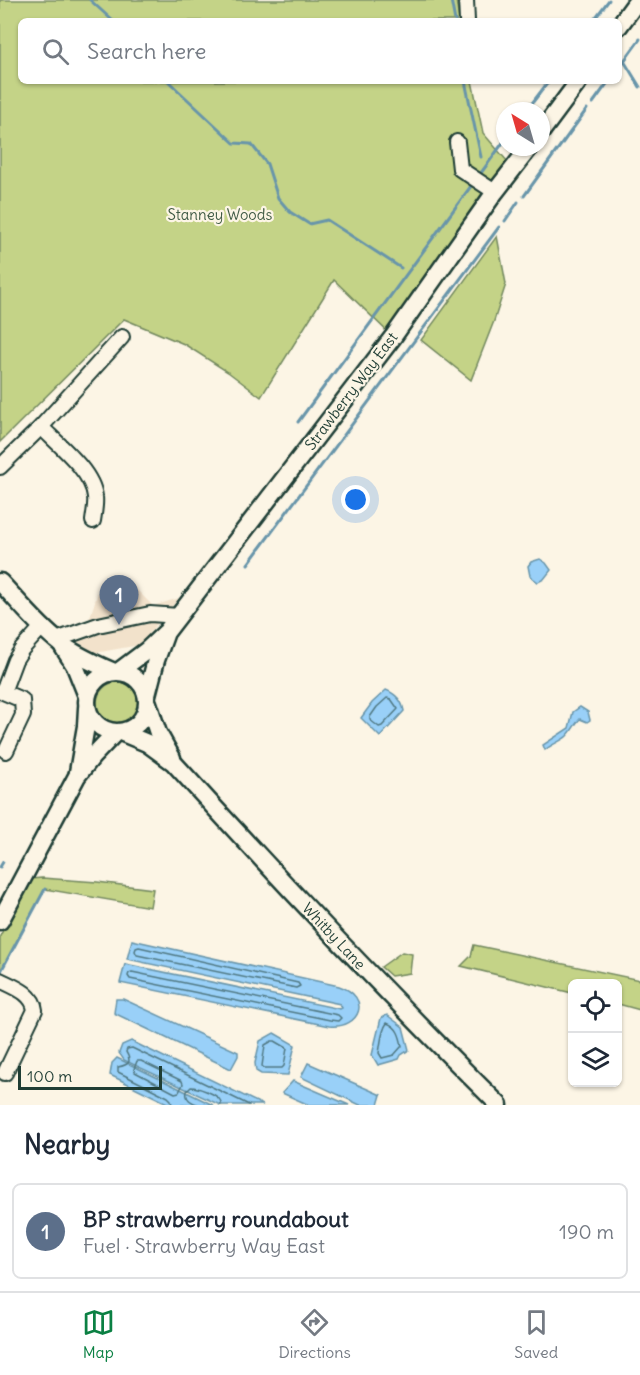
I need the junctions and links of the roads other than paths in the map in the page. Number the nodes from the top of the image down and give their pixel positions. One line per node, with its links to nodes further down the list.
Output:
1 (466, 0): 3 (street)
2 (638, 0): 4 (main road)
3 (468, 18)
4 (622, 22)
5 (577, 84): 6 (main road)
6 (550, 120)
7 (457, 142): 9 (street)
8 (523, 156): 9 (main road, Strawberry Way East)
9 (495, 192): 15 (main road, Strawberry Way East)
10 (122, 337): 11 (street)
11 (41, 427): 12 (street); 13 (street)
12 (0, 467)
13 (93, 520)
14 (0, 582): 16 (main road)
15 (179, 616): 17 (main road, Strawberry Way East); 18 (street)
16 (42, 627): 18 (main road); 23 (street)
17 (167, 631): 19 (main road, Strawberry Way East); 20 (main road, Strawberry Way East)
18 (59, 642): 19 (main road); 21 (main road)
19 (116, 672): 20 (main road); 21 (main road)
20 (147, 699): 22 (main road); 24 (main road, Whitby Lane)
21 (87, 702): 22 (main road); 25 (main road)
22 (119, 733): 24 (main road, Whitby Lane); 25 (main road)
23 (8, 752)
24 (174, 762): 29 (main road, Whitby Lane)
25 (77, 776): 26 (main road)
26 (0, 921)
27 (0, 980): 28 (street)
28 (4, 1073)
29 (499, 1105)

